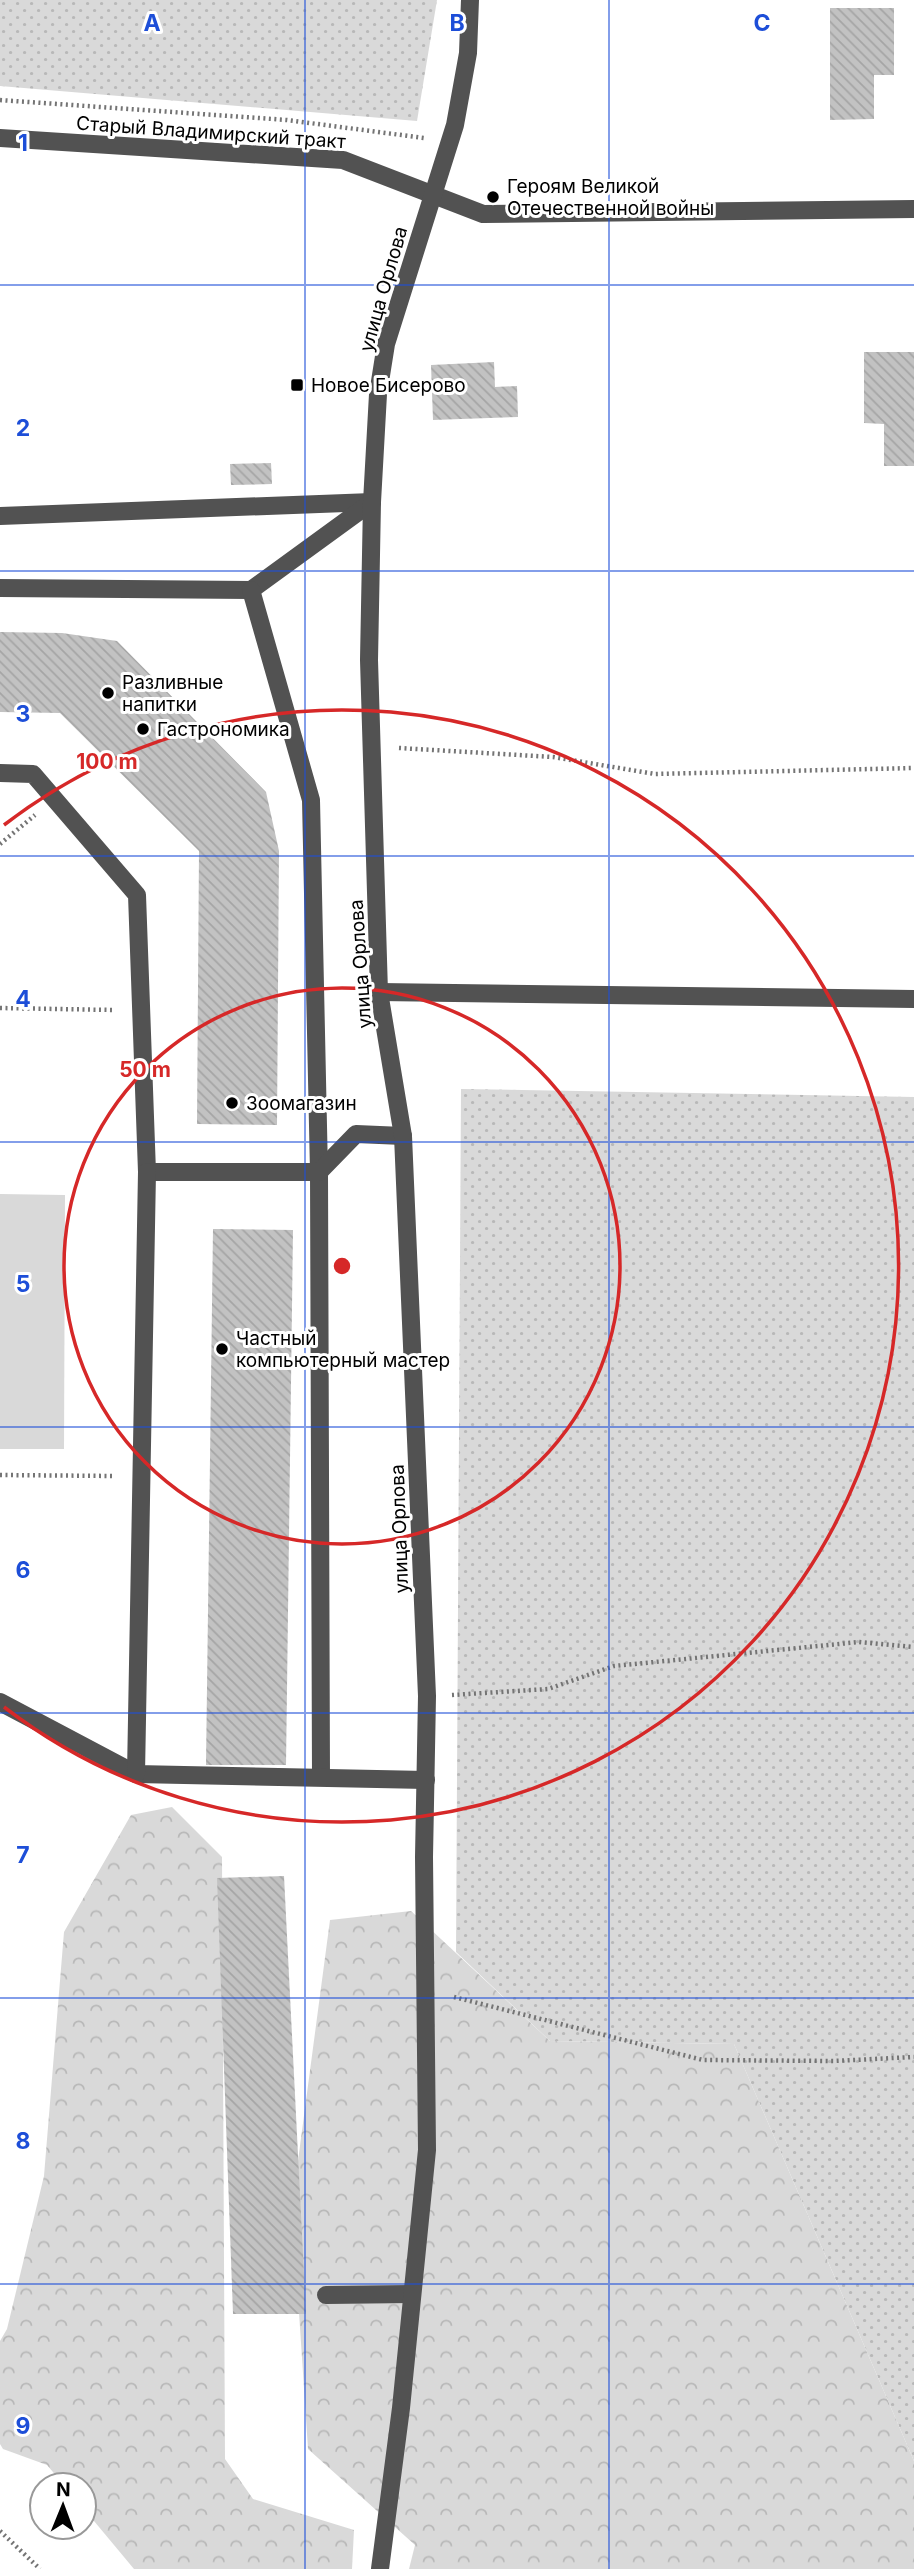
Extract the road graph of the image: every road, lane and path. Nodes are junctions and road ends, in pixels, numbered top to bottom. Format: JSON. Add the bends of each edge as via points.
{"nodes":[{"id":1,"x":470,"y":0,"type":"edge"},
{"id":2,"x":0,"y":100,"type":"edge"},
{"id":3,"x":0,"y":138,"type":"edge"},
{"id":4,"x":449,"y":142,"type":"junction"},
{"id":5,"x":433,"y":195,"type":"junction"},
{"id":6,"x":914,"y":209,"type":"edge"},
{"id":7,"x":372,"y":502,"type":"junction"},
{"id":8,"x":0,"y":516,"type":"edge"},
{"id":9,"x":0,"y":589,"type":"edge"},
{"id":10,"x":251,"y":590,"type":"junction"},
{"id":11,"x":372,"y":746,"type":"junction"},
{"id":12,"x":914,"y":768,"type":"edge"},
{"id":13,"x":0,"y":773,"type":"edge"},
{"id":14,"x":54,"y":799,"type":"junction"},
{"id":15,"x":0,"y":844,"type":"edge"},
{"id":16,"x":379,"y":992,"type":"junction"},
{"id":17,"x":914,"y":999,"type":"edge"},
{"id":18,"x":0,"y":1008,"type":"edge"},
{"id":19,"x":141,"y":1011,"type":"junction"},
{"id":20,"x":403,"y":1136,"type":"junction"},
{"id":21,"x":147,"y":1172,"type":"junction"},
{"id":22,"x":319,"y":1172,"type":"junction"},
{"id":23,"x":0,"y":1475,"type":"edge"},
{"id":24,"x":141,"y":1477,"type":"junction"},
{"id":25,"x":914,"y":1647,"type":"edge"},
{"id":26,"x":427,"y":1696,"type":"junction"},
{"id":27,"x":0,"y":1702,"type":"edge"},
{"id":28,"x":136,"y":1774,"type":"junction"},
{"id":29,"x":321,"y":1777,"type":"junction"},
{"id":30,"x":426,"y":1780,"type":"junction"},
{"id":31,"x":426,"y":1990,"type":"junction"},
{"id":32,"x":914,"y":2057,"type":"edge"},
{"id":33,"x":412,"y":2294,"type":"junction"},
{"id":34,"x":326,"y":2295,"type":"dead end"},
{"id":35,"x":0,"y":2531,"type":"edge"},
{"id":36,"x":40,"y":2569,"type":"edge"},
{"id":37,"x":380,"y":2569,"type":"edge"}],
"edges":[{"from":1,"to":4,"type":"street","name":"улица Орлова","via":[[468,53]]},
{"from":2,"to":4,"type":"path","via":[[286,120]]},
{"from":3,"to":5,"type":"street","name":"Старый Владимирский тракт","via":[[343,160]]},
{"from":4,"to":5,"type":"street","name":"улица Орлова"},
{"from":5,"to":6,"type":"street","name":"Старый Владимирский тракт","via":[[483,214]]},
{"from":5,"to":7,"type":"street","name":"улица Орлова","via":[[386,344],[378,394]]},
{"from":7,"to":8,"type":"street"},
{"from":7,"to":10,"type":"street"},
{"from":7,"to":11,"type":"street","name":"улица Орлова"},
{"from":9,"to":10,"type":"street"},
{"from":10,"to":22,"type":"street","via":[[311,800]]},
{"from":11,"to":12,"type":"path","via":[[552,757],[655,774]]},
{"from":11,"to":16,"type":"street","name":"улица Орлова"},
{"from":13,"to":14,"type":"street","via":[[33,774]]},
{"from":14,"to":15,"type":"path"},
{"from":14,"to":19,"type":"street","via":[[136,895]]},
{"from":16,"to":17,"type":"street"},
{"from":16,"to":20,"type":"street","name":"улица Орлова"},
{"from":18,"to":19,"type":"path"},
{"from":19,"to":21,"type":"street"},
{"from":20,"to":22,"type":"street","via":[[356,1134]]},
{"from":20,"to":26,"type":"street","name":"улица Орлова"},
{"from":21,"to":22,"type":"street"},
{"from":21,"to":24,"type":"street"},
{"from":22,"to":29,"type":"street"},
{"from":23,"to":24,"type":"path"},
{"from":24,"to":28,"type":"street"},
{"from":25,"to":26,"type":"path","via":[[859,1642],[614,1666],[548,1689]]},
{"from":26,"to":30,"type":"street","name":"улица Орлова"},
{"from":27,"to":28,"type":"street"},
{"from":28,"to":29,"type":"street"},
{"from":29,"to":30,"type":"street"},
{"from":30,"to":31,"type":"street","name":"улица Орлова"},
{"from":31,"to":32,"type":"path","via":[[703,2060]]},
{"from":31,"to":33,"type":"street","name":"улица Орлова","via":[[427,2150]]},
{"from":33,"to":34,"type":"street"},
{"from":33,"to":37,"type":"street","name":"улица Орлова"},
{"from":35,"to":36,"type":"path"}]}
